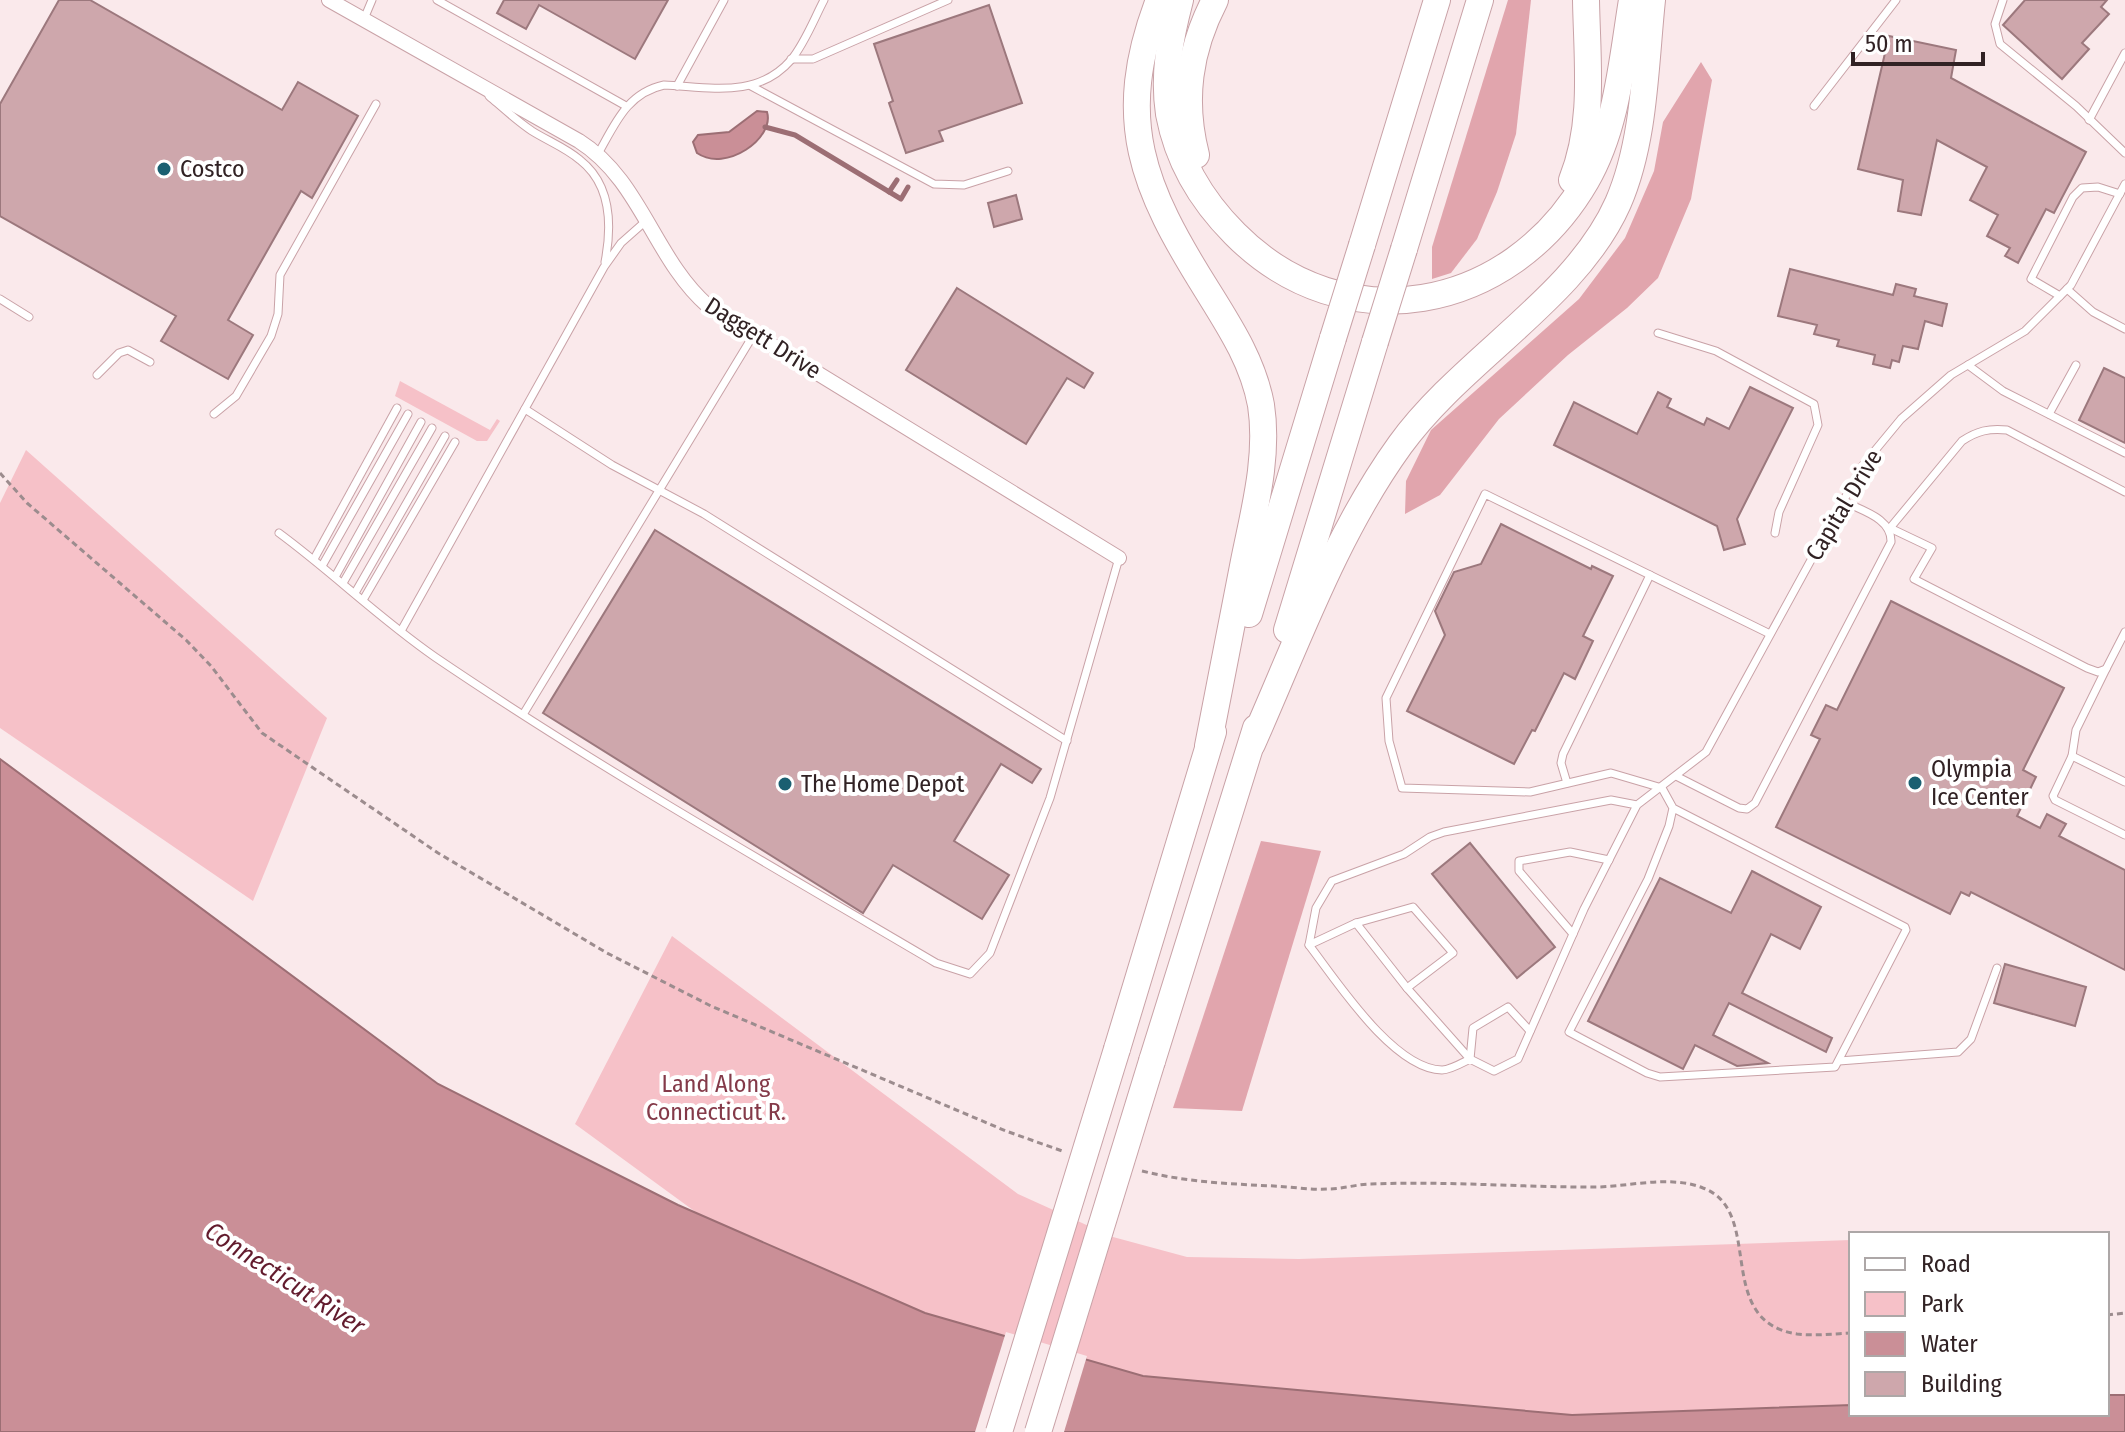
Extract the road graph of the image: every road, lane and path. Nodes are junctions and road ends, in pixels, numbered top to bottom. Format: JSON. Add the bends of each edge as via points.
{"nodes":[{"id":1,"x":329,"y":0,"type":"edge"},
{"id":2,"x":372,"y":0,"type":"edge"},
{"id":3,"x":437,"y":0,"type":"edge"},
{"id":4,"x":724,"y":0,"type":"edge"},
{"id":5,"x":824,"y":0,"type":"edge"},
{"id":6,"x":948,"y":0,"type":"edge"},
{"id":7,"x":1159,"y":0,"type":"edge"},
{"id":8,"x":1180,"y":0,"type":"edge"},
{"id":9,"x":1215,"y":0,"type":"edge"},
{"id":10,"x":1437,"y":0,"type":"edge"},
{"id":11,"x":1480,"y":0,"type":"edge"},
{"id":12,"x":1586,"y":0,"type":"edge"},
{"id":13,"x":1632,"y":0,"type":"edge"},
{"id":14,"x":1652,"y":0,"type":"edge"},
{"id":15,"x":1896,"y":0,"type":"edge"},
{"id":16,"x":2003,"y":0,"type":"edge"},
{"id":17,"x":364,"y":19,"type":"junction"},
{"id":18,"x":2125,"y":53,"type":"edge"},
{"id":19,"x":791,"y":59,"type":"junction"},
{"id":20,"x":444,"y":65,"type":"junction"},
{"id":21,"x":677,"y":86,"type":"junction"},
{"id":22,"x":751,"y":86,"type":"junction"},
{"id":23,"x":376,"y":104,"type":"dead end"},
{"id":24,"x":626,"y":106,"type":"junction"},
{"id":25,"x":1814,"y":106,"type":"dead end"},
{"id":26,"x":2089,"y":120,"type":"junction"},
{"id":27,"x":2125,"y":153,"type":"edge"},
{"id":28,"x":598,"y":154,"type":"junction"},
{"id":29,"x":1008,"y":171,"type":"dead end"},
{"id":30,"x":2125,"y":184,"type":"edge"},
{"id":31,"x":2120,"y":194,"type":"junction"},
{"id":32,"x":647,"y":220,"type":"junction"},
{"id":33,"x":1252,"y":250,"type":"junction"},
{"id":34,"x":604,"y":267,"type":"junction"},
{"id":35,"x":1478,"y":280,"type":"junction"},
{"id":36,"x":2067,"y":289,"type":"junction"},
{"id":37,"x":2060,"y":296,"type":"junction"},
{"id":38,"x":0,"y":299,"type":"edge"},
{"id":39,"x":29,"y":317,"type":"dead end"},
{"id":40,"x":2125,"y":329,"type":"edge"},
{"id":41,"x":1658,"y":333,"type":"dead end"},
{"id":42,"x":754,"y":334,"type":"junction"},
{"id":43,"x":150,"y":362,"type":"dead end"},
{"id":44,"x":1968,"y":365,"type":"junction"},
{"id":45,"x":2076,"y":365,"type":"dead end"},
{"id":46,"x":97,"y":375,"type":"dead end"},
{"id":47,"x":397,"y":408,"type":"dead end"},
{"id":48,"x":525,"y":409,"type":"junction"},
{"id":49,"x":214,"y":414,"type":"dead end"},
{"id":50,"x":408,"y":414,"type":"dead end"},
{"id":51,"x":2049,"y":414,"type":"junction"},
{"id":52,"x":421,"y":422,"type":"dead end"},
{"id":53,"x":432,"y":428,"type":"dead end"},
{"id":54,"x":445,"y":436,"type":"dead end"},
{"id":55,"x":455,"y":442,"type":"dead end"},
{"id":56,"x":2125,"y":453,"type":"edge"},
{"id":57,"x":0,"y":473,"type":"edge"},
{"id":58,"x":658,"y":491,"type":"junction"},
{"id":59,"x":2125,"y":492,"type":"edge"},
{"id":60,"x":1843,"y":501,"type":"junction"},
{"id":61,"x":1890,"y":528,"type":"junction"},
{"id":62,"x":279,"y":533,"type":"dead end"},
{"id":63,"x":1775,"y":533,"type":"dead end"},
{"id":64,"x":1119,"y":558,"type":"joint"},
{"id":65,"x":314,"y":559,"type":"junction"},
{"id":66,"x":322,"y":566,"type":"junction"},
{"id":67,"x":1650,"y":575,"type":"junction"},
{"id":68,"x":335,"y":577,"type":"junction"},
{"id":69,"x":343,"y":583,"type":"junction"},
{"id":70,"x":355,"y":593,"type":"junction"},
{"id":71,"x":363,"y":600,"type":"junction"},
{"id":72,"x":401,"y":631,"type":"junction"},
{"id":73,"x":2125,"y":632,"type":"edge"},
{"id":74,"x":1770,"y":634,"type":"junction"},
{"id":75,"x":2106,"y":669,"type":"junction"},
{"id":76,"x":524,"y":713,"type":"junction"},
{"id":77,"x":1067,"y":741,"type":"junction"},
{"id":78,"x":1252,"y":744,"type":"junction"},
{"id":79,"x":1208,"y":746,"type":"junction"},
{"id":80,"x":2072,"y":756,"type":"junction"},
{"id":81,"x":1676,"y":776,"type":"junction"},
{"id":82,"x":2125,"y":782,"type":"edge"},
{"id":83,"x":1567,"y":783,"type":"junction"},
{"id":84,"x":1662,"y":788,"type":"junction"},
{"id":85,"x":1637,"y":805,"type":"junction"},
{"id":86,"x":1673,"y":808,"type":"junction"},
{"id":87,"x":2125,"y":835,"type":"edge"},
{"id":88,"x":1609,"y":860,"type":"junction"},
{"id":89,"x":1356,"y":923,"type":"junction"},
{"id":90,"x":1573,"y":934,"type":"junction"},
{"id":91,"x":1309,"y":945,"type":"junction"},
{"id":92,"x":1997,"y":968,"type":"dead end"},
{"id":93,"x":1407,"y":988,"type":"junction"},
{"id":94,"x":1530,"y":1031,"type":"junction"},
{"id":95,"x":1470,"y":1059,"type":"junction"},
{"id":96,"x":1839,"y":1061,"type":"junction"},
{"id":97,"x":1077,"y":1155,"type":"dead end"},
{"id":98,"x":1135,"y":1169,"type":"dead end"},
{"id":99,"x":1849,"y":1333,"type":"edge"},
{"id":100,"x":999,"y":1432,"type":"edge"},
{"id":101,"x":1038,"y":1432,"type":"edge"}],
"edges":[{"from":1,"to":17,"type":"street","name":"Daggett Drive"},
{"from":2,"to":17,"type":"lane"},
{"from":3,"to":24,"type":"lane"},
{"from":4,"to":21,"type":"lane"},
{"from":5,"to":19,"type":"lane"},
{"from":6,"to":19,"type":"lane","via":[[813,59]]},
{"from":7,"to":79,"type":"highway","via":[[1139,77],[1143,161],[1166,222],[1244,352],[1259,396],[1263,429],[1256,495]]},
{"from":8,"to":33,"type":"highway","via":[[1167,67],[1176,142],[1205,200]]},
{"from":9,"to":33,"type":"highway","via":[[1192,61],[1190,124],[1206,184]]},
{"from":10,"to":79,"type":"highway","bridge":true},
{"from":11,"to":78,"type":"highway","bridge":true},
{"from":12,"to":35,"type":"highway","via":[[1587,121],[1573,178],[1536,236]]},
{"from":13,"to":35,"type":"highway","via":[[1610,123],[1586,181],[1540,239]]},
{"from":14,"to":78,"type":"highway","via":[[1633,157],[1610,219],[1572,272],[1444,393],[1384,468],[1336,556]]},
{"from":15,"to":25,"type":"lane"},
{"from":16,"to":26,"type":"lane","via":[[1995,24],[2000,44]]},
{"from":17,"to":20,"type":"street","name":"Daggett Drive"},
{"from":18,"to":26,"type":"lane"},
{"from":19,"to":22,"type":"lane"},
{"from":20,"to":28,"type":"street","name":"Daggett Drive"},
{"from":20,"to":34,"type":"lane","via":[[589,168],[608,209]]},
{"from":21,"to":22,"type":"lane"},
{"from":21,"to":24,"type":"lane","via":[[653,88]]},
{"from":22,"to":29,"type":"lane","via":[[934,184],[964,185]]},
{"from":23,"to":49,"type":"lane","via":[[280,275],[271,336],[236,396]]},
{"from":24,"to":28,"type":"lane"},
{"from":26,"to":27,"type":"lane"},
{"from":28,"to":32,"type":"street","name":"Daggett Drive"},
{"from":30,"to":31,"type":"lane","name":"Capital Drive"},
{"from":31,"to":36,"type":"lane","name":"Capital Drive"},
{"from":31,"to":37,"type":"lane","via":[[2082,188],[2073,197],[2031,279]]},
{"from":32,"to":34,"type":"lane"},
{"from":32,"to":42,"type":"street","name":"Daggett Drive","via":[[692,292]]},
{"from":33,"to":35,"type":"highway","via":[[1301,282],[1366,301],[1429,297]]},
{"from":34,"to":48,"type":"lane"},
{"from":36,"to":37,"type":"lane","name":"Capital Drive"},
{"from":36,"to":40,"type":"lane","via":[[2093,312]]},
{"from":37,"to":44,"type":"lane","name":"Capital Drive","via":[[2025,331]]},
{"from":38,"to":39,"type":"lane"},
{"from":41,"to":63,"type":"lane","via":[[1716,351],[1814,404],[1818,425],[1779,512]]},
{"from":42,"to":58,"type":"lane"},
{"from":42,"to":64,"type":"street","name":"Daggett Drive"},
{"from":43,"to":46,"type":"lane","via":[[128,350]]},
{"from":44,"to":51,"type":"lane","via":[[2003,391]]},
{"from":44,"to":60,"type":"lane","name":"Capital Drive","via":[[1901,419],[1863,465]]},
{"from":45,"to":51,"type":"lane"},
{"from":47,"to":65,"type":"lane"},
{"from":48,"to":58,"type":"lane"},
{"from":48,"to":72,"type":"lane"},
{"from":50,"to":66,"type":"lane"},
{"from":51,"to":56,"type":"lane"},
{"from":52,"to":68,"type":"lane"},
{"from":53,"to":69,"type":"lane"},
{"from":54,"to":70,"type":"lane"},
{"from":55,"to":71,"type":"lane"},
{"from":57,"to":97,"type":"path","via":[[27,503],[186,640],[262,733],[438,853],[607,953],[711,1006],[1006,1131]]},
{"from":58,"to":76,"type":"lane"},
{"from":58,"to":77,"type":"lane","via":[[704,514]]},
{"from":59,"to":61,"type":"lane","via":[[2007,430],[1992,428],[1962,441]]},
{"from":60,"to":61,"type":"lane"},
{"from":60,"to":74,"type":"lane","name":"Capital Drive"},
{"from":61,"to":75,"type":"lane","via":[[1932,548],[1914,579],[2087,668]]},
{"from":61,"to":81,"type":"lane","via":[[1891,542],[1755,803],[1739,808]]},
{"from":62,"to":65,"type":"lane"},
{"from":64,"to":77,"type":"lane"},
{"from":65,"to":66,"type":"lane"},
{"from":66,"to":68,"type":"lane"},
{"from":67,"to":74,"type":"lane"},
{"from":67,"to":83,"type":"lane","via":[[1563,754]]},
{"from":67,"to":83,"type":"lane","via":[[1485,494],[1386,698],[1389,741],[1402,788],[1530,792]]},
{"from":68,"to":69,"type":"lane"},
{"from":69,"to":70,"type":"lane"},
{"from":70,"to":71,"type":"lane"},
{"from":71,"to":72,"type":"lane"},
{"from":72,"to":76,"type":"lane"},
{"from":73,"to":75,"type":"lane"},
{"from":74,"to":81,"type":"lane","name":"Capital Drive","via":[[1706,752]]},
{"from":75,"to":80,"type":"lane","via":[[2076,730]]},
{"from":76,"to":77,"type":"lane","via":[[936,963],[970,974],[990,953]]},
{"from":78,"to":101,"type":"highway","bridge":true},
{"from":79,"to":100,"type":"highway","bridge":true},
{"from":80,"to":82,"type":"lane"},
{"from":80,"to":87,"type":"lane","via":[[2055,800]]},
{"from":81,"to":84,"type":"lane","name":"Capital Drive"},
{"from":83,"to":84,"type":"lane","via":[[1611,773]]},
{"from":84,"to":85,"type":"lane","name":"Capital Drive"},
{"from":84,"to":86,"type":"lane"},
{"from":85,"to":88,"type":"lane"},
{"from":85,"to":91,"type":"lane","via":[[1611,800],[1430,837],[1404,854],[1332,881],[1316,908]]},
{"from":86,"to":96,"type":"lane","via":[[1905,927]]},
{"from":86,"to":96,"type":"lane","via":[[1648,879],[1569,1032],[1660,1077],[1832,1068]]},
{"from":88,"to":90,"type":"lane"},
{"from":88,"to":90,"type":"lane","via":[[1570,852],[1519,861],[1519,871]]},
{"from":89,"to":91,"type":"lane"},
{"from":89,"to":93,"type":"lane"},
{"from":89,"to":93,"type":"lane","via":[[1413,907],[1453,953]]},
{"from":90,"to":94,"type":"lane"},
{"from":91,"to":95,"type":"lane","via":[[1371,1027],[1419,1064],[1443,1070]]},
{"from":92,"to":96,"type":"lane","via":[[1971,1039],[1958,1052]]},
{"from":93,"to":95,"type":"lane"},
{"from":94,"to":95,"type":"lane","via":[[1518,1059],[1494,1071]]},
{"from":94,"to":95,"type":"lane","via":[[1508,1007],[1473,1028]]},
{"from":98,"to":99,"type":"path","via":[[1209,1182],[1329,1189],[1368,1184],[1682,1183],[1704,1188],[1730,1212],[1741,1274],[1762,1317],[1795,1333]]}]}
